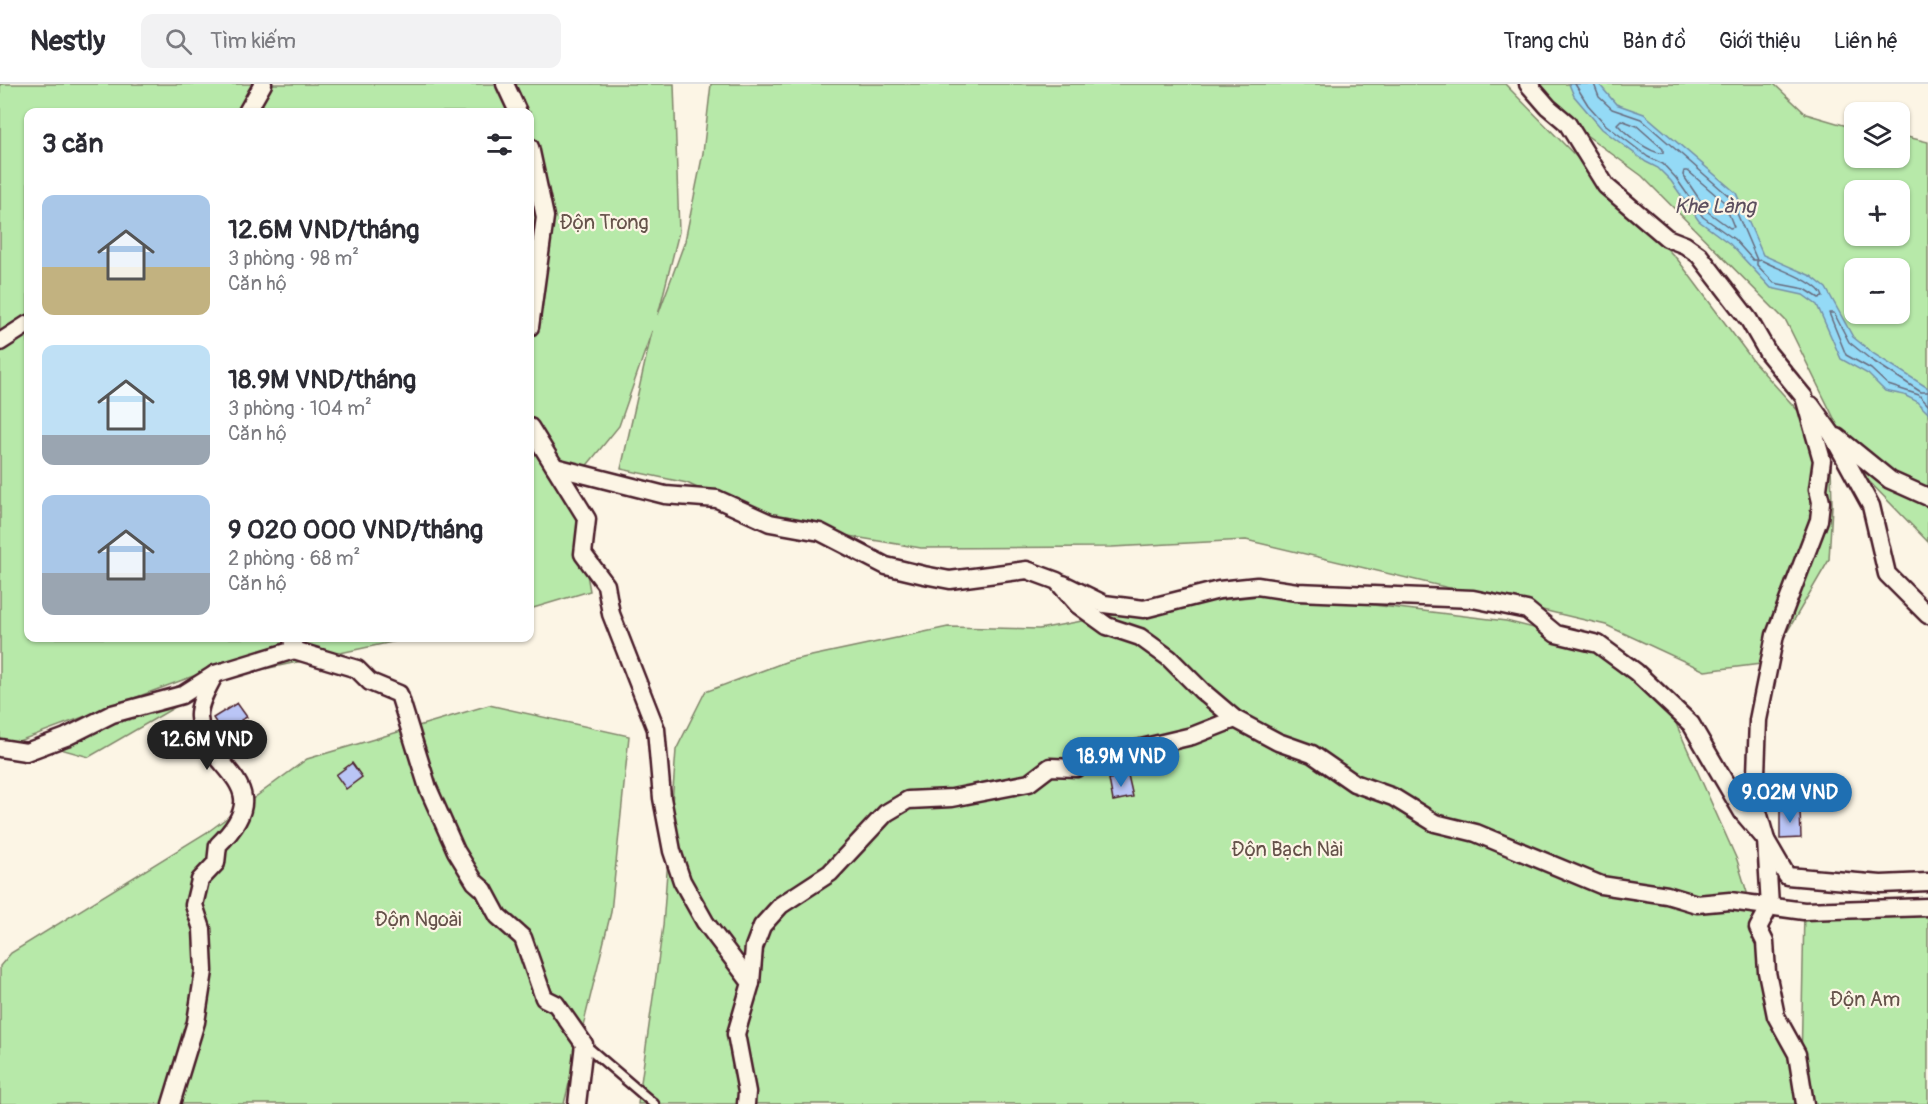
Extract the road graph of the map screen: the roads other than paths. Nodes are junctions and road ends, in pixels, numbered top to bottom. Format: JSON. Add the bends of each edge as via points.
{"nodes":[{"id":1,"x":263,"y":84,"type":"edge"},
{"id":2,"x":505,"y":84,"type":"edge"},
{"id":3,"x":1528,"y":84,"type":"edge"},
{"id":4,"x":249,"y":108,"type":"edge"},
{"id":5,"x":516,"y":108,"type":"edge"},
{"id":6,"x":534,"y":166,"type":"edge"},
{"id":7,"x":534,"y":298,"type":"edge"},
{"id":8,"x":24,"y":327,"type":"edge"},
{"id":9,"x":0,"y":342,"type":"edge"},
{"id":10,"x":1804,"y":397,"type":"junction"},
{"id":11,"x":534,"y":433,"type":"edge"},
{"id":12,"x":1832,"y":433,"type":"junction"},
{"id":13,"x":555,"y":467,"type":"junction"},
{"id":14,"x":1928,"y":497,"type":"edge"},
{"id":15,"x":1057,"y":580,"type":"junction"},
{"id":16,"x":1928,"y":615,"type":"edge"},
{"id":17,"x":293,"y":644,"type":"edge"},
{"id":18,"x":215,"y":674,"type":"junction"},
{"id":19,"x":1235,"y":719,"type":"junction"},
{"id":20,"x":0,"y":748,"type":"edge"},
{"id":21,"x":1766,"y":840,"type":"junction"},
{"id":22,"x":1928,"y":882,"type":"edge"},
{"id":23,"x":1770,"y":906,"type":"junction"},
{"id":24,"x":1928,"y":907,"type":"edge"},
{"id":25,"x":751,"y":983,"type":"junction"},
{"id":26,"x":584,"y":1044,"type":"junction"},
{"id":27,"x":171,"y":1104,"type":"edge"},
{"id":28,"x":577,"y":1104,"type":"edge"},
{"id":29,"x":654,"y":1104,"type":"edge"},
{"id":30,"x":746,"y":1104,"type":"edge"},
{"id":31,"x":1805,"y":1104,"type":"edge"}],
"edges":[{"from":1,"to":4,"type":"street"},
{"from":2,"to":5,"type":"street"},
{"from":3,"to":10,"type":"street","via":[[1567,123],[1606,186],[1667,238],[1699,255]]},
{"from":6,"to":7,"type":"street","via":[[545,217]]},
{"from":8,"to":9,"type":"street"},
{"from":10,"to":12,"type":"street"},
{"from":10,"to":21,"type":"street","via":[[1822,460],[1818,489],[1821,502],[1819,519],[1775,635],[1758,720],[1755,801]]},
{"from":11,"to":13,"type":"street"},
{"from":12,"to":14,"type":"street","via":[[1890,480]]},
{"from":12,"to":16,"type":"street","via":[[1871,506],[1887,574]]},
{"from":13,"to":15,"type":"street","via":[[665,495],[717,499],[770,523],[820,532],[886,566],[924,575],[950,580],[1027,570]]},
{"from":13,"to":25,"type":"street","via":[[587,519],[583,554],[606,585],[610,614],[656,729],[662,798],[682,881],[705,922]]},
{"from":15,"to":19,"type":"street","via":[[1078,605],[1107,626],[1140,637],[1169,658]]},
{"from":15,"to":21,"type":"street","via":[[1104,604],[1144,609],[1219,590],[1257,586],[1297,592],[1473,599],[1527,610],[1556,634],[1598,644],[1636,672],[1691,724],[1743,813]]},
{"from":17,"to":18,"type":"street"},
{"from":17,"to":26,"type":"street","via":[[357,669],[370,682],[399,694],[428,788],[456,851],[498,916],[523,938],[544,998],[556,1004]]},
{"from":18,"to":20,"type":"street","via":[[182,694],[112,714],[26,752]]},
{"from":18,"to":27,"type":"street","via":[[198,714],[201,730],[213,753],[238,779],[242,807],[231,832],[218,845],[216,863],[200,880],[194,905],[202,929],[204,971],[196,1022]]},
{"from":19,"to":23,"type":"street","via":[[1278,742],[1312,754],[1354,783],[1393,797],[1435,823],[1476,833],[1601,885],[1668,895],[1697,904],[1730,901]]},
{"from":19,"to":25,"type":"street","via":[[1192,736],[1099,758],[1076,768],[1050,767],[1029,783],[952,798],[908,800],[886,813],[830,873],[781,905],[762,926],[754,947]]},
{"from":21,"to":22,"type":"street","via":[[1787,876],[1881,884]]},
{"from":21,"to":23,"type":"street"},
{"from":23,"to":24,"type":"street","via":[[1847,912]]},
{"from":23,"to":31,"type":"street","via":[[1758,928],[1765,942],[1776,1016],[1797,1054]]},
{"from":25,"to":30,"type":"street","via":[[736,1034]]},
{"from":26,"to":28,"type":"street"},
{"from":26,"to":29,"type":"lane"}]}
